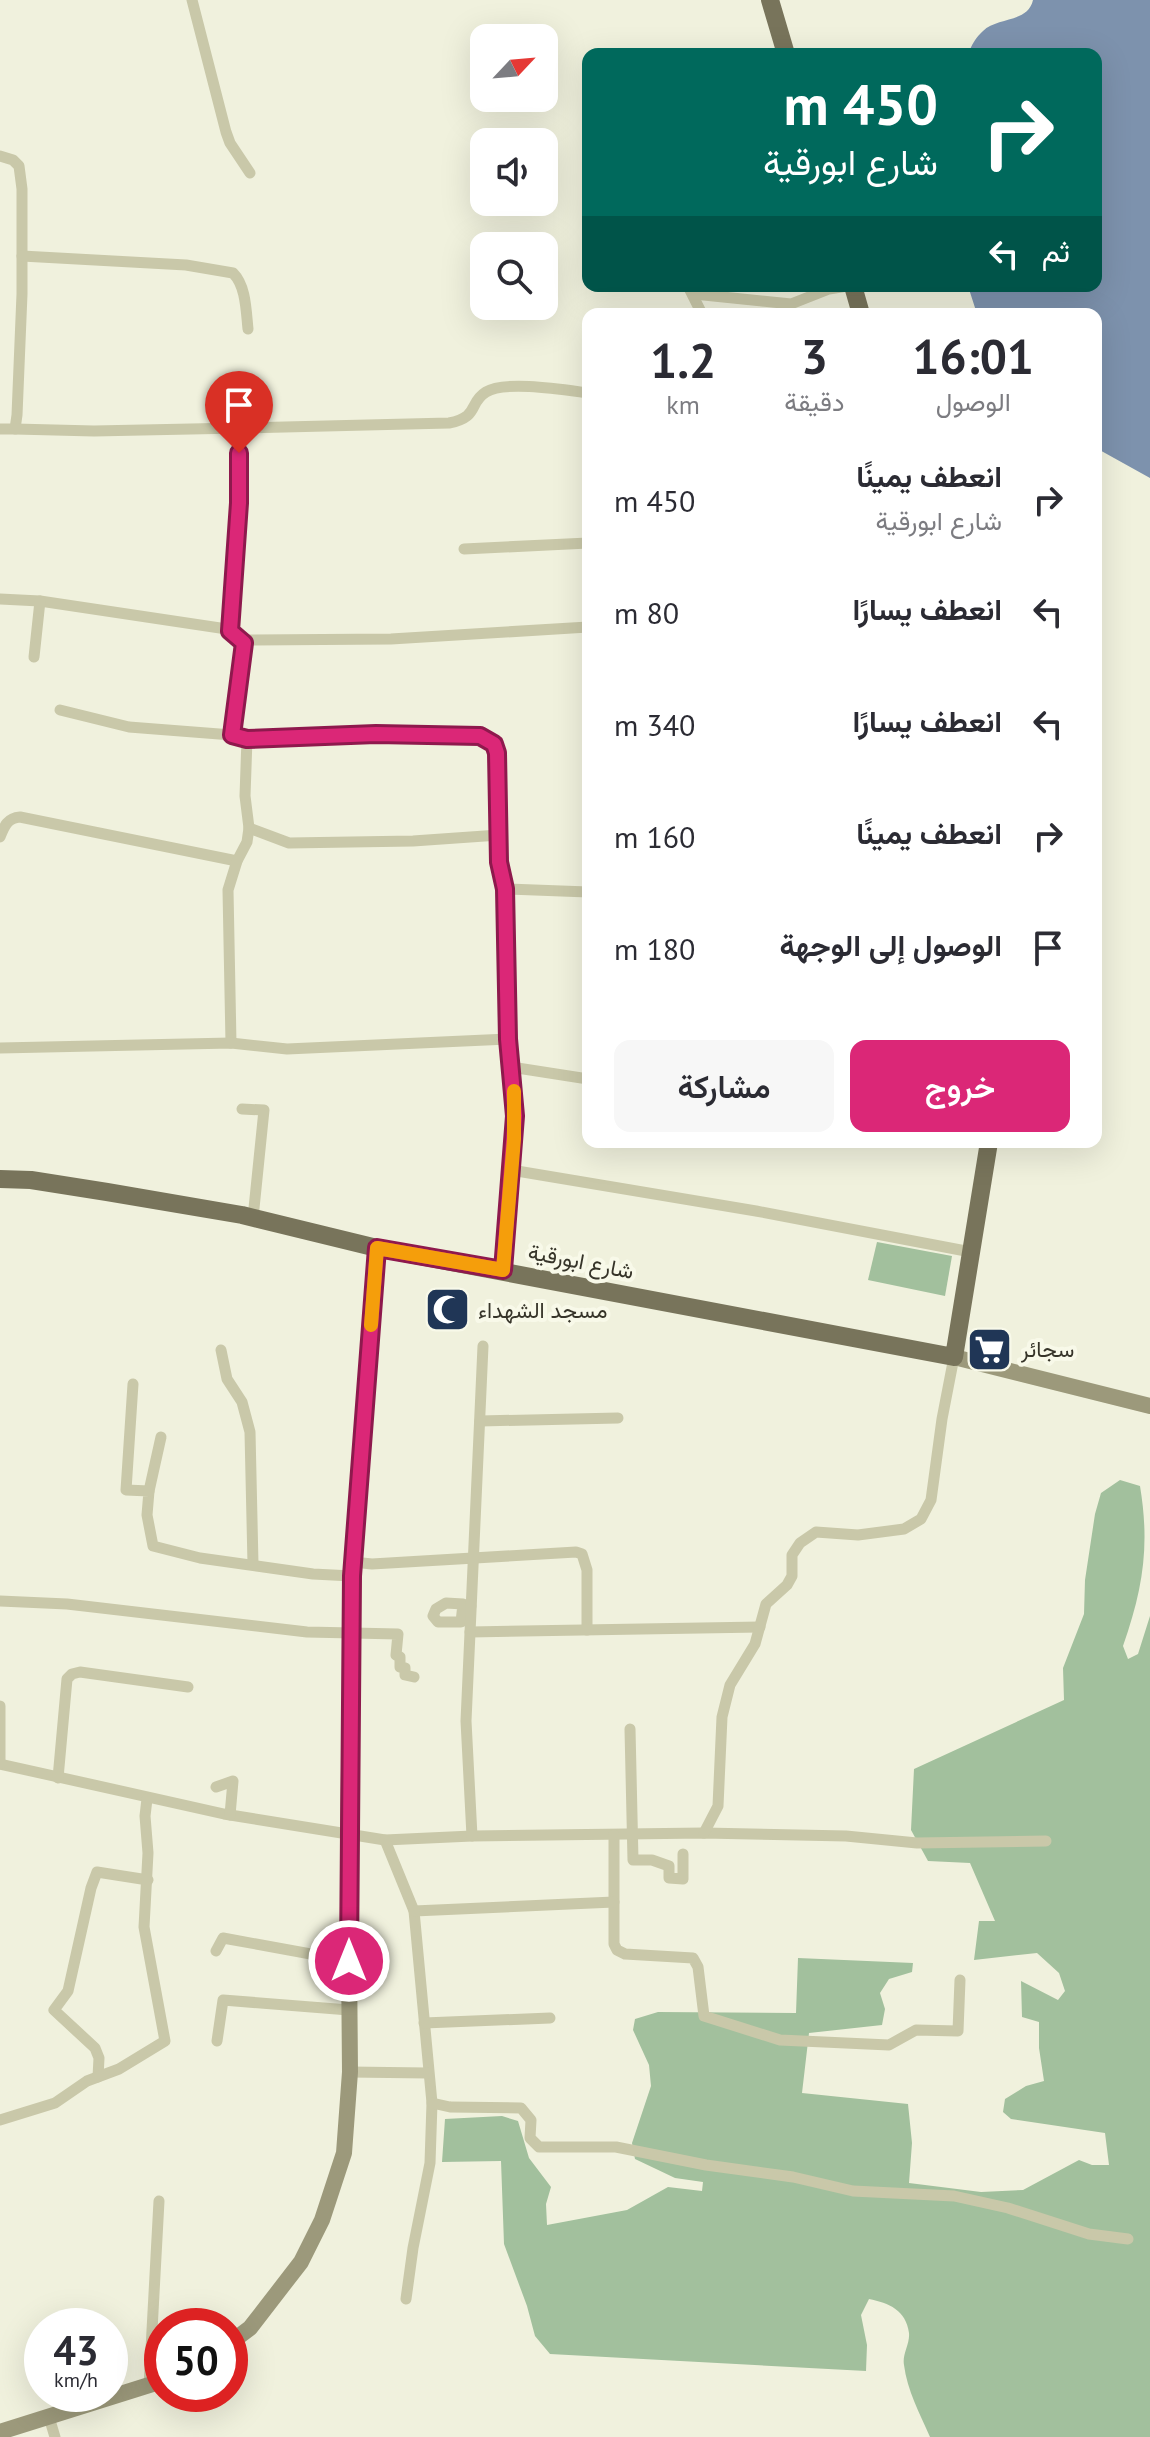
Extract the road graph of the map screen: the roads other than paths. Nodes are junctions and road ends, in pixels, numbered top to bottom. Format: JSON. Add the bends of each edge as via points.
{"nodes":[{"id":1,"x":192,"y":0,"type":"edge"},
{"id":2,"x":770,"y":0,"type":"edge"},
{"id":3,"x":784,"y":48,"type":"edge"},
{"id":4,"x":0,"y":156,"type":"edge"},
{"id":5,"x":250,"y":173,"type":"dead end"},
{"id":6,"x":22,"y":256,"type":"junction"},
{"id":7,"x":705,"y":292,"type":"edge"},
{"id":8,"x":821,"y":292,"type":"edge"},
{"id":9,"x":248,"y":329,"type":"dead end"},
{"id":10,"x":582,"y":392,"type":"edge"},
{"id":11,"x":239,"y":428,"type":"junction"},
{"id":12,"x":0,"y":429,"type":"edge"},
{"id":13,"x":15,"y":429,"type":"junction"},
{"id":14,"x":582,"y":543,"type":"edge"},
{"id":15,"x":464,"y":549,"type":"dead end"},
{"id":16,"x":0,"y":599,"type":"edge"},
{"id":17,"x":40,"y":601,"type":"junction"},
{"id":18,"x":582,"y":627,"type":"edge"},
{"id":19,"x":230,"y":631,"type":"junction"},
{"id":20,"x":244,"y":643,"type":"junction"},
{"id":21,"x":34,"y":657,"type":"dead end"},
{"id":22,"x":60,"y":710,"type":"dead end"},
{"id":23,"x":232,"y":735,"type":"junction"},
{"id":24,"x":247,"y":739,"type":"junction"},
{"id":25,"x":249,"y":828,"type":"junction"},
{"id":26,"x":499,"y":835,"type":"junction"},
{"id":27,"x":0,"y":837,"type":"edge"},
{"id":28,"x":237,"y":861,"type":"junction"},
{"id":29,"x":505,"y":889,"type":"junction"},
{"id":30,"x":582,"y":892,"type":"edge"},
{"id":31,"x":508,"y":1039,"type":"junction"},
{"id":32,"x":231,"y":1043,"type":"junction"},
{"id":33,"x":0,"y":1048,"type":"edge"},
{"id":34,"x":511,"y":1067,"type":"junction"},
{"id":35,"x":582,"y":1078,"type":"edge"},
{"id":36,"x":242,"y":1109,"type":"dead end"},
{"id":37,"x":988,"y":1148,"type":"edge"},
{"id":38,"x":511,"y":1170,"type":"junction"},
{"id":39,"x":0,"y":1179,"type":"edge"},
{"id":40,"x":253,"y":1218,"type":"junction"},
{"id":41,"x":377,"y":1248,"type":"junction"},
{"id":42,"x":971,"y":1252,"type":"junction"},
{"id":43,"x":503,"y":1270,"type":"junction"},
{"id":44,"x":483,"y":1346,"type":"dead end"},
{"id":45,"x":221,"y":1350,"type":"dead end"},
{"id":46,"x":954,"y":1357,"type":"junction"},
{"id":47,"x":133,"y":1384,"type":"dead end"},
{"id":48,"x":1150,"y":1406,"type":"edge"},
{"id":49,"x":618,"y":1418,"type":"dead end"},
{"id":50,"x":480,"y":1421,"type":"junction"},
{"id":51,"x":161,"y":1437,"type":"dead end"},
{"id":52,"x":149,"y":1491,"type":"junction"},
{"id":53,"x":474,"y":1559,"type":"junction"},
{"id":54,"x":253,"y":1564,"type":"junction"},
{"id":55,"x":352,"y":1569,"type":"junction"},
{"id":56,"x":0,"y":1601,"type":"edge"},
{"id":57,"x":760,"y":1627,"type":"junction"},
{"id":58,"x":587,"y":1630,"type":"junction"},
{"id":59,"x":351,"y":1632,"type":"junction"},
{"id":60,"x":470,"y":1632,"type":"junction"},
{"id":61,"x":414,"y":1677,"type":"dead end"},
{"id":62,"x":188,"y":1687,"type":"dead end"},
{"id":63,"x":0,"y":1706,"type":"edge"},
{"id":64,"x":630,"y":1729,"type":"dead end"},
{"id":65,"x":0,"y":1764,"type":"edge"},
{"id":66,"x":58,"y":1778,"type":"junction"},
{"id":67,"x":216,"y":1787,"type":"dead end"},
{"id":68,"x":147,"y":1799,"type":"junction"},
{"id":69,"x":230,"y":1815,"type":"junction"},
{"id":70,"x":704,"y":1833,"type":"junction"},
{"id":71,"x":632,"y":1834,"type":"junction"},
{"id":72,"x":614,"y":1835,"type":"junction"},
{"id":73,"x":348,"y":1836,"type":"junction"},
{"id":74,"x":472,"y":1836,"type":"junction"},
{"id":75,"x":385,"y":1840,"type":"junction"},
{"id":76,"x":1046,"y":1841,"type":"dead end"},
{"id":77,"x":683,"y":1854,"type":"dead end"},
{"id":78,"x":148,"y":1880,"type":"junction"},
{"id":79,"x":614,"y":1902,"type":"junction"},
{"id":80,"x":414,"y":1911,"type":"junction"},
{"id":81,"x":216,"y":1951,"type":"dead end"},
{"id":82,"x":349,"y":1961,"type":"junction"},
{"id":83,"x":960,"y":1980,"type":"dead end"},
{"id":84,"x":349,"y":2010,"type":"junction"},
{"id":85,"x":550,"y":2018,"type":"dead end"},
{"id":86,"x":424,"y":2023,"type":"junction"},
{"id":87,"x":217,"y":2041,"type":"dead end"},
{"id":88,"x":350,"y":2072,"type":"junction"},
{"id":89,"x":427,"y":2073,"type":"junction"},
{"id":90,"x":98,"y":2077,"type":"junction"},
{"id":91,"x":432,"y":2103,"type":"junction"},
{"id":92,"x":0,"y":2120,"type":"edge"},
{"id":93,"x":159,"y":2201,"type":"dead end"},
{"id":94,"x":1128,"y":2239,"type":"dead end"},
{"id":95,"x":406,"y":2299,"type":"dead end"},
{"id":96,"x":157,"y":2308,"type":"edge"},
{"id":97,"x":248,"y":2330,"type":"edge"},
{"id":98,"x":144,"y":2387,"type":"edge"},
{"id":99,"x":49,"y":2417,"type":"junction"},
{"id":100,"x":0,"y":2432,"type":"edge"},
{"id":101,"x":55,"y":2437,"type":"edge"}],
"edges":[{"from":1,"to":5,"type":"street","via":[[226,132]]},
{"from":2,"to":3,"type":"main road"},
{"from":4,"to":6,"type":"street","via":[[13,160],[21,174]]},
{"from":6,"to":9,"type":"street","via":[[186,265],[233,273],[244,296]]},
{"from":6,"to":13,"type":"street"},
{"from":7,"to":8,"type":"street","via":[[791,304]]},
{"from":10,"to":11,"type":"street","via":[[529,386],[489,389],[473,412],[449,423]]},
{"from":11,"to":13,"type":"street"},
{"from":11,"to":19,"type":"street"},
{"from":12,"to":13,"type":"street"},
{"from":14,"to":15,"type":"street"},
{"from":16,"to":17,"type":"street"},
{"from":17,"to":19,"type":"street"},
{"from":17,"to":21,"type":"street"},
{"from":18,"to":20,"type":"street"},
{"from":19,"to":20,"type":"street"},
{"from":20,"to":23,"type":"street"},
{"from":22,"to":23,"type":"street","via":[[129,727]]},
{"from":23,"to":24,"type":"street"},
{"from":24,"to":25,"type":"street"},
{"from":24,"to":26,"type":"street","via":[[480,736],[494,744],[497,753]]},
{"from":25,"to":26,"type":"street","via":[[289,843]]},
{"from":25,"to":28,"type":"street"},
{"from":26,"to":29,"type":"street"},
{"from":27,"to":28,"type":"street","via":[[5,824],[20,817]]},
{"from":28,"to":32,"type":"street","via":[[228,890]]},
{"from":29,"to":30,"type":"street"},
{"from":29,"to":31,"type":"street"},
{"from":31,"to":32,"type":"street","via":[[287,1049]]},
{"from":31,"to":34,"type":"street"},
{"from":32,"to":33,"type":"street"},
{"from":34,"to":35,"type":"street"},
{"from":34,"to":38,"type":"street"},
{"from":36,"to":40,"type":"street","via":[[264,1110]]},
{"from":37,"to":42,"type":"main road"},
{"from":38,"to":42,"type":"street"},
{"from":38,"to":43,"type":"street"},
{"from":39,"to":40,"type":"main road","name":"شارع ابورقية"},
{"from":40,"to":41,"type":"main road","name":"شارع ابورقية"},
{"from":41,"to":43,"type":"main road","name":"شارع ابورقية"},
{"from":41,"to":55,"type":"main road"},
{"from":42,"to":46,"type":"main road"},
{"from":43,"to":46,"type":"main road","name":"شارع ابورقية"},
{"from":44,"to":50,"type":"street"},
{"from":45,"to":54,"type":"street","via":[[227,1379],[242,1402],[250,1432]]},
{"from":46,"to":48,"type":"main road","name":"شارع ابورقية"},
{"from":46,"to":57,"type":"street","via":[[931,1500],[921,1519],[904,1529],[858,1535],[816,1532],[792,1555],[792,1576],[766,1604]]},
{"from":47,"to":52,"type":"street","via":[[126,1490]]},
{"from":49,"to":50,"type":"street"},
{"from":50,"to":53,"type":"street"},
{"from":51,"to":52,"type":"street"},
{"from":52,"to":54,"type":"street","via":[[153,1546]]},
{"from":53,"to":55,"type":"street"},
{"from":53,"to":58,"type":"street","via":[[582,1554]]},
{"from":53,"to":60,"type":"street","via":[[467,1605]]},
{"from":54,"to":55,"type":"street","via":[[313,1574]]},
{"from":55,"to":59,"type":"main road"},
{"from":56,"to":59,"type":"street"},
{"from":57,"to":58,"type":"street"},
{"from":57,"to":70,"type":"street","via":[[730,1685],[722,1717],[718,1806]]},
{"from":58,"to":60,"type":"street"},
{"from":59,"to":61,"type":"street","via":[[398,1634],[400,1667]]},
{"from":59,"to":73,"type":"main road"},
{"from":60,"to":74,"type":"street","via":[[466,1721]]},
{"from":62,"to":66,"type":"street","via":[[72,1674],[67,1679]]},
{"from":63,"to":65,"type":"street"},
{"from":64,"to":71,"type":"street"},
{"from":65,"to":66,"type":"street"},
{"from":66,"to":68,"type":"street"},
{"from":67,"to":69,"type":"street","via":[[233,1781]]},
{"from":68,"to":69,"type":"street"},
{"from":68,"to":78,"type":"street"},
{"from":69,"to":73,"type":"street"},
{"from":70,"to":71,"type":"street"},
{"from":70,"to":76,"type":"street","via":[[917,1843]]},
{"from":71,"to":72,"type":"street"},
{"from":71,"to":77,"type":"street","via":[[633,1860],[669,1866],[669,1878],[683,1879]]},
{"from":72,"to":74,"type":"street"},
{"from":72,"to":79,"type":"street"},
{"from":73,"to":75,"type":"street"},
{"from":73,"to":82,"type":"main road"},
{"from":74,"to":75,"type":"street"},
{"from":75,"to":80,"type":"street"},
{"from":78,"to":90,"type":"street","via":[[144,1927],[165,2041]]},
{"from":78,"to":90,"type":"street","via":[[97,1872],[68,1991],[54,2010],[95,2048]]},
{"from":79,"to":80,"type":"street"},
{"from":79,"to":83,"type":"street","via":[[617,1950],[693,1958],[704,2016],[780,2040],[889,2045],[916,2030],[958,2031]]},
{"from":80,"to":86,"type":"street"},
{"from":81,"to":82,"type":"street","via":[[223,1938]]},
{"from":82,"to":84,"type":"main road"},
{"from":84,"to":87,"type":"street","via":[[223,2000]]},
{"from":84,"to":88,"type":"main road"},
{"from":85,"to":86,"type":"street"},
{"from":86,"to":89,"type":"street"},
{"from":88,"to":89,"type":"street"},
{"from":88,"to":97,"type":"main road","via":[[344,2153],[322,2220],[301,2262]]},
{"from":89,"to":91,"type":"street"},
{"from":90,"to":92,"type":"street","via":[[55,2103]]},
{"from":91,"to":94,"type":"street","via":[[521,2108],[531,2120],[530,2138],[539,2147],[616,2147],[853,2191],[954,2196],[1100,2237]]},
{"from":91,"to":95,"type":"street","via":[[430,2163]]},
{"from":93,"to":96,"type":"street"},
{"from":98,"to":99,"type":"main road"},
{"from":99,"to":100,"type":"main road"},
{"from":99,"to":101,"type":"street"}]}
